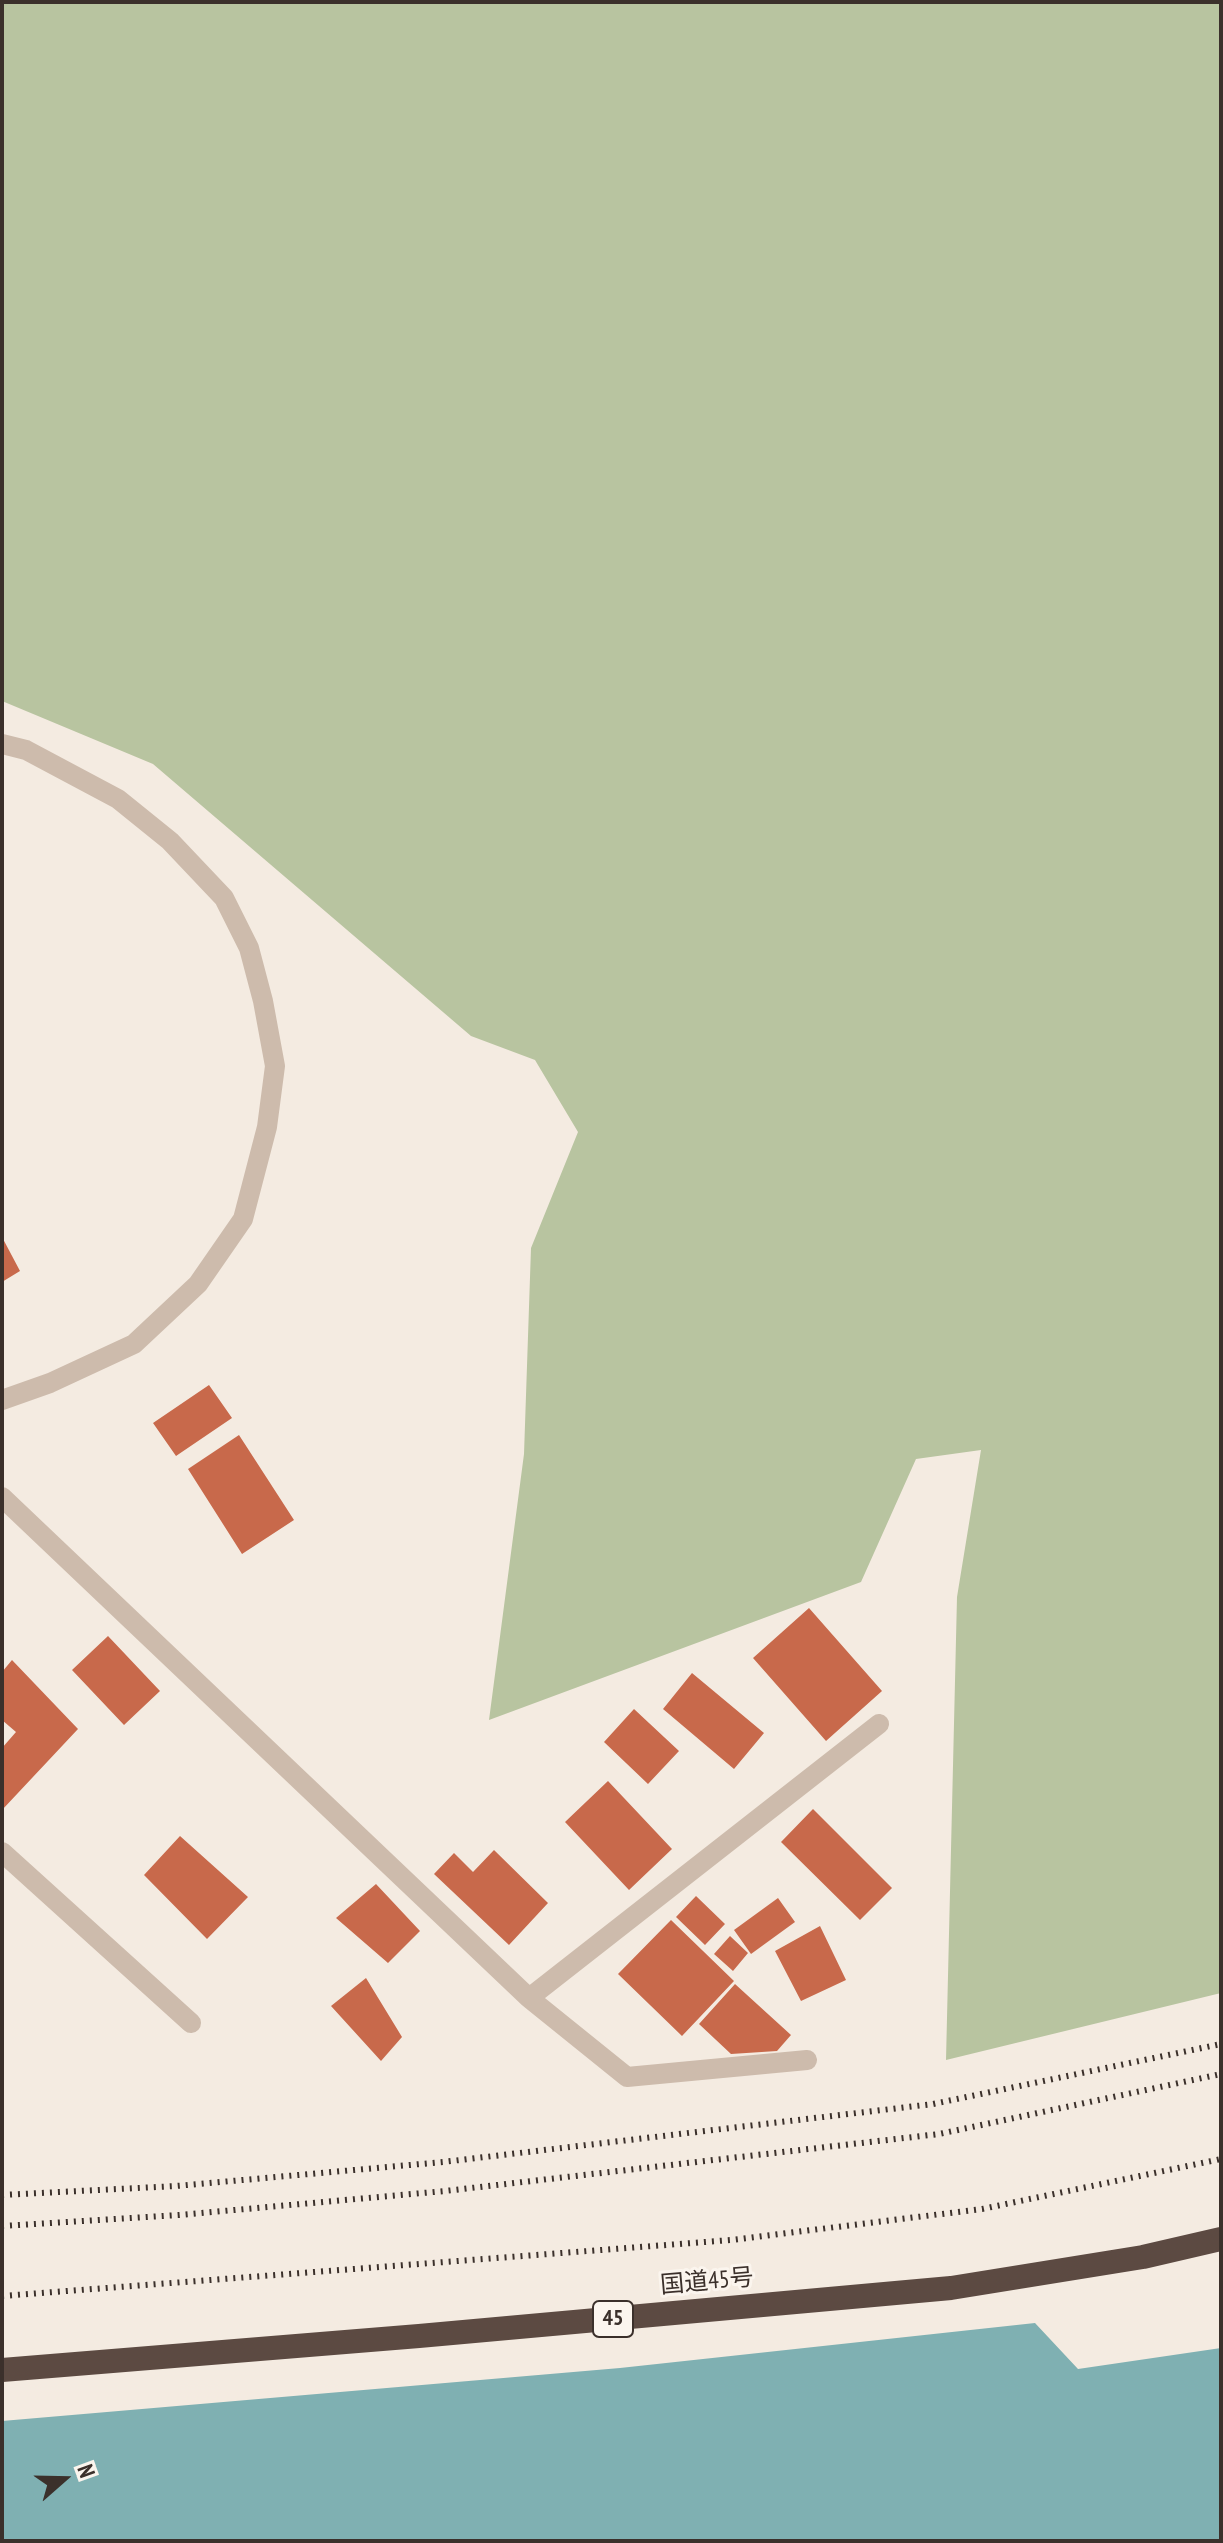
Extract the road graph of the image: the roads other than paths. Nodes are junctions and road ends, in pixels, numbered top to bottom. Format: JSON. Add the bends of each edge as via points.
{"nodes":[{"id":1,"x":2,"y":744,"type":"edge"},
{"id":2,"x":2,"y":1400,"type":"edge"},
{"id":3,"x":2,"y":1497,"type":"edge"},
{"id":4,"x":879,"y":1724,"type":"dead end"},
{"id":5,"x":2,"y":1852,"type":"edge"},
{"id":6,"x":529,"y":1998,"type":"junction"},
{"id":7,"x":191,"y":2023,"type":"dead end"},
{"id":8,"x":807,"y":2060,"type":"dead end"},
{"id":9,"x":1221,"y":2239,"type":"edge"},
{"id":10,"x":2,"y":2370,"type":"edge"}],
"edges":[{"from":1,"to":2,"type":"street","via":[[26,750],[118,799],[170,841],[224,898],[249,948],[275,1066],[267,1127],[243,1219],[198,1284],[134,1344]]},
{"from":3,"to":6,"type":"street"},
{"from":4,"to":6,"type":"street"},
{"from":5,"to":7,"type":"street"},
{"from":6,"to":8,"type":"street","via":[[627,2077]]},
{"from":9,"to":10,"type":"highway","name":"国道45号","number":"45","via":[[951,2288]]}]}
